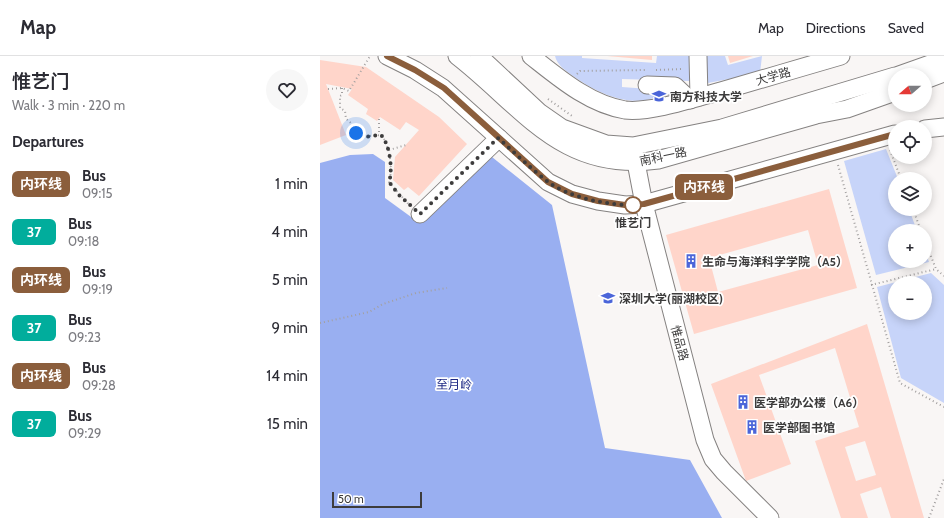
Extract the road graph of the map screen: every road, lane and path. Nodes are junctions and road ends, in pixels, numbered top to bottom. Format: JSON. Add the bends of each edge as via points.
{"nodes":[{"id":1,"x":370,"y":56,"type":"edge"},
{"id":2,"x":387,"y":56,"type":"edge"},
{"id":3,"x":457,"y":56,"type":"edge"},
{"id":4,"x":479,"y":56,"type":"edge"},
{"id":5,"x":531,"y":56,"type":"edge"},
{"id":6,"x":841,"y":56,"type":"edge"},
{"id":7,"x":944,"y":59,"type":"edge"},
{"id":8,"x":813,"y":60,"type":"edge"},
{"id":9,"x":547,"y":62,"type":"edge"},
{"id":10,"x":698,"y":62,"type":"edge"},
{"id":11,"x":932,"y":68,"type":"edge"},
{"id":12,"x":888,"y":78,"type":"edge"},
{"id":13,"x":569,"y":84,"type":"junction"},
{"id":14,"x":647,"y":84,"type":"dead end"},
{"id":15,"x":342,"y":88,"type":"junction"},
{"id":16,"x":328,"y":89,"type":"dead end"},
{"id":17,"x":888,"y":94,"type":"edge"},
{"id":18,"x":694,"y":99,"type":"junction"},
{"id":19,"x":379,"y":119,"type":"dead end"},
{"id":20,"x":379,"y":135,"type":"junction"},
{"id":21,"x":888,"y":137,"type":"edge"},
{"id":22,"x":498,"y":138,"type":"junction"},
{"id":23,"x":406,"y":145,"type":"dead end"},
{"id":24,"x":633,"y":146,"type":"junction"},
{"id":25,"x":389,"y":150,"type":"junction"},
{"id":26,"x":834,"y":151,"type":"junction"},
{"id":27,"x":636,"y":163,"type":"junction"},
{"id":28,"x":644,"y":204,"type":"junction"},
{"id":29,"x":420,"y":214,"type":"joint"},
{"id":30,"x":932,"y":259,"type":"edge"},
{"id":31,"x":936,"y":269,"type":"junction"},
{"id":32,"x":944,"y":276,"type":"edge"},
{"id":33,"x":871,"y":286,"type":"junction"},
{"id":34,"x":446,"y":288,"type":"dead end"},
{"id":35,"x":320,"y":323,"type":"edge"},
{"id":36,"x":944,"y":407,"type":"edge"},
{"id":37,"x":944,"y":479,"type":"edge"},
{"id":38,"x":770,"y":518,"type":"edge"},
{"id":39,"x":929,"y":518,"type":"edge"}],
"edges":[{"from":1,"to":15,"type":"path","via":[[349,91]]},
{"from":2,"to":22,"type":"street","via":[[444,88]]},
{"from":3,"to":27,"type":"street","name":"南科一路","via":[[551,137],[570,147],[611,161]]},
{"from":4,"to":24,"type":"street","name":"南科一路","via":[[539,112],[562,128],[606,144]]},
{"from":5,"to":9,"type":"street","name":"大学路"},
{"from":6,"to":8,"type":"street","name":"大学路"},
{"from":7,"to":11,"type":"street"},
{"from":8,"to":18,"type":"street","name":"大学路"},
{"from":9,"to":13,"type":"street","name":"大学路"},
{"from":10,"to":13,"type":"path","via":[[580,71]]},
{"from":10,"to":18,"type":"street"},
{"from":12,"to":24,"type":"street","name":"南科一路","via":[[722,128]]},
{"from":13,"to":18,"type":"street","name":"大学路","via":[[601,103],[626,110],[655,108]]},
{"from":14,"to":18,"type":"street","via":[[674,86]]},
{"from":15,"to":16,"type":"path"},
{"from":15,"to":20,"type":"path","via":[[340,108],[345,111],[346,119],[353,124],[356,133],[366,138]]},
{"from":17,"to":27,"type":"street","name":"南科一路","via":[[847,109],[816,115],[658,160]]},
{"from":19,"to":20,"type":"path"},
{"from":20,"to":25,"type":"path","via":[[384,138]]},
{"from":21,"to":26,"type":"street"},
{"from":22,"to":28,"type":"street","via":[[548,182],[572,194],[625,205]]},
{"from":22,"to":29,"type":"street"},
{"from":23,"to":25,"type":"path"},
{"from":24,"to":27,"type":"street","name":"惟品路"},
{"from":25,"to":29,"type":"path","via":[[389,182]]},
{"from":26,"to":28,"type":"street"},
{"from":26,"to":33,"type":"path"},
{"from":27,"to":28,"type":"street","name":"惟品路"},
{"from":28,"to":38,"type":"street","name":"惟品路","via":[[705,440],[713,459]]},
{"from":30,"to":31,"type":"path"},
{"from":31,"to":32,"type":"path"},
{"from":31,"to":33,"type":"path"},
{"from":33,"to":36,"type":"path","via":[[900,383]]},
{"from":34,"to":35,"type":"path","via":[[416,293],[383,304],[369,312]]},
{"from":37,"to":39,"type":"path"}]}
